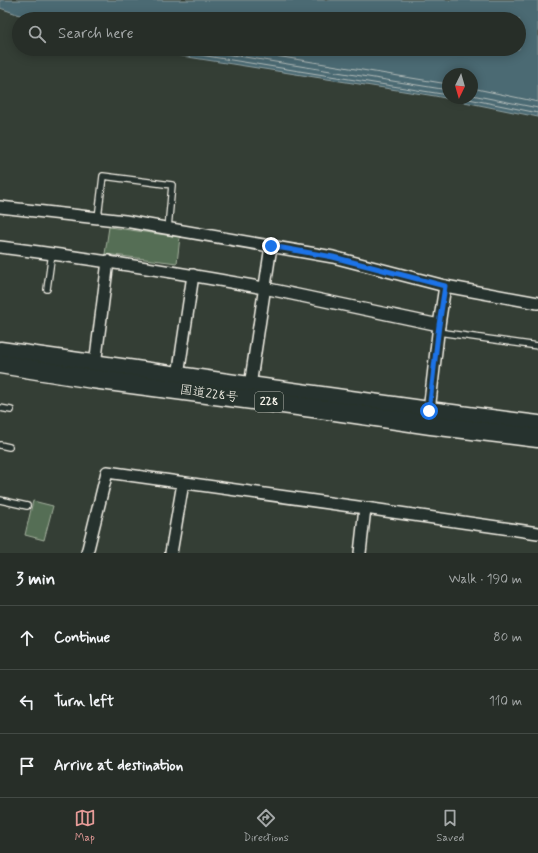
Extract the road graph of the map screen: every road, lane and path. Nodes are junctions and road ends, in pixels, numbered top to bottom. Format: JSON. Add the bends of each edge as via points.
{"nodes":[{"id":1,"x":0,"y":207,"type":"edge"},
{"id":2,"x":98,"y":218,"type":"junction"},
{"id":3,"x":168,"y":228,"type":"junction"},
{"id":4,"x":271,"y":246,"type":"junction"},
{"id":5,"x":0,"y":247,"type":"edge"},
{"id":6,"x":52,"y":253,"type":"junction"},
{"id":7,"x":108,"y":261,"type":"junction"},
{"id":8,"x":193,"y":275,"type":"junction"},
{"id":9,"x":445,"y":286,"type":"junction"},
{"id":10,"x":265,"y":288,"type":"junction"},
{"id":11,"x":47,"y":289,"type":"dead end"},
{"id":12,"x":538,"y":303,"type":"edge"},
{"id":13,"x":438,"y":328,"type":"junction"},
{"id":14,"x":538,"y":346,"type":"edge"},
{"id":15,"x":0,"y":351,"type":"edge"},
{"id":16,"x":0,"y":364,"type":"edge"},
{"id":17,"x":95,"y":364,"type":"junction"},
{"id":18,"x":178,"y":376,"type":"junction"},
{"id":19,"x":250,"y":386,"type":"junction"},
{"id":20,"x":0,"y":408,"type":"edge"},
{"id":21,"x":11,"y":410,"type":"dead end"},
{"id":22,"x":429,"y":411,"type":"junction"},
{"id":23,"x":538,"y":425,"type":"edge"},
{"id":24,"x":538,"y":438,"type":"edge"},
{"id":25,"x":0,"y":445,"type":"edge"},
{"id":26,"x":9,"y":447,"type":"dead end"},
{"id":27,"x":183,"y":483,"type":"junction"},
{"id":28,"x":0,"y":500,"type":"edge"},
{"id":29,"x":27,"y":506,"type":"dead end"},
{"id":30,"x":365,"y":508,"type":"junction"},
{"id":31,"x":538,"y":533,"type":"edge"},
{"id":32,"x":87,"y":553,"type":"edge"},
{"id":33,"x":171,"y":553,"type":"edge"},
{"id":34,"x":360,"y":553,"type":"edge"}],
"edges":[{"from":1,"to":2,"type":"street"},
{"from":2,"to":3,"type":"street"},
{"from":2,"to":3,"type":"lane","via":[[103,176],[172,185]]},
{"from":3,"to":4,"type":"street"},
{"from":4,"to":9,"type":"street","via":[[333,257]]},
{"from":4,"to":10,"type":"street"},
{"from":5,"to":6,"type":"street"},
{"from":6,"to":7,"type":"street"},
{"from":6,"to":11,"type":"lane"},
{"from":7,"to":8,"type":"street"},
{"from":7,"to":17,"type":"street"},
{"from":8,"to":10,"type":"street"},
{"from":8,"to":18,"type":"street"},
{"from":9,"to":12,"type":"street"},
{"from":9,"to":13,"type":"street"},
{"from":10,"to":13,"type":"street"},
{"from":10,"to":19,"type":"street"},
{"from":13,"to":14,"type":"lane"},
{"from":13,"to":22,"type":"street"},
{"from":15,"to":17,"type":"highway","name":"国道228号","number":"228"},
{"from":16,"to":24,"type":"highway","name":"国道228号","number":"228","via":[[93,379]]},
{"from":17,"to":18,"type":"highway","name":"国道228号","number":"228"},
{"from":18,"to":19,"type":"highway","name":"国道228号","number":"228"},
{"from":19,"to":22,"type":"highway","name":"国道228号","number":"228"},
{"from":20,"to":21,"type":"lane"},
{"from":22,"to":23,"type":"highway","name":"国道228号","number":"228"},
{"from":25,"to":26,"type":"lane"},
{"from":27,"to":30,"type":"street"},
{"from":27,"to":32,"type":"street","via":[[107,472]]},
{"from":27,"to":33,"type":"street"},
{"from":28,"to":29,"type":"lane"},
{"from":30,"to":31,"type":"street"},
{"from":30,"to":34,"type":"street"}]}
